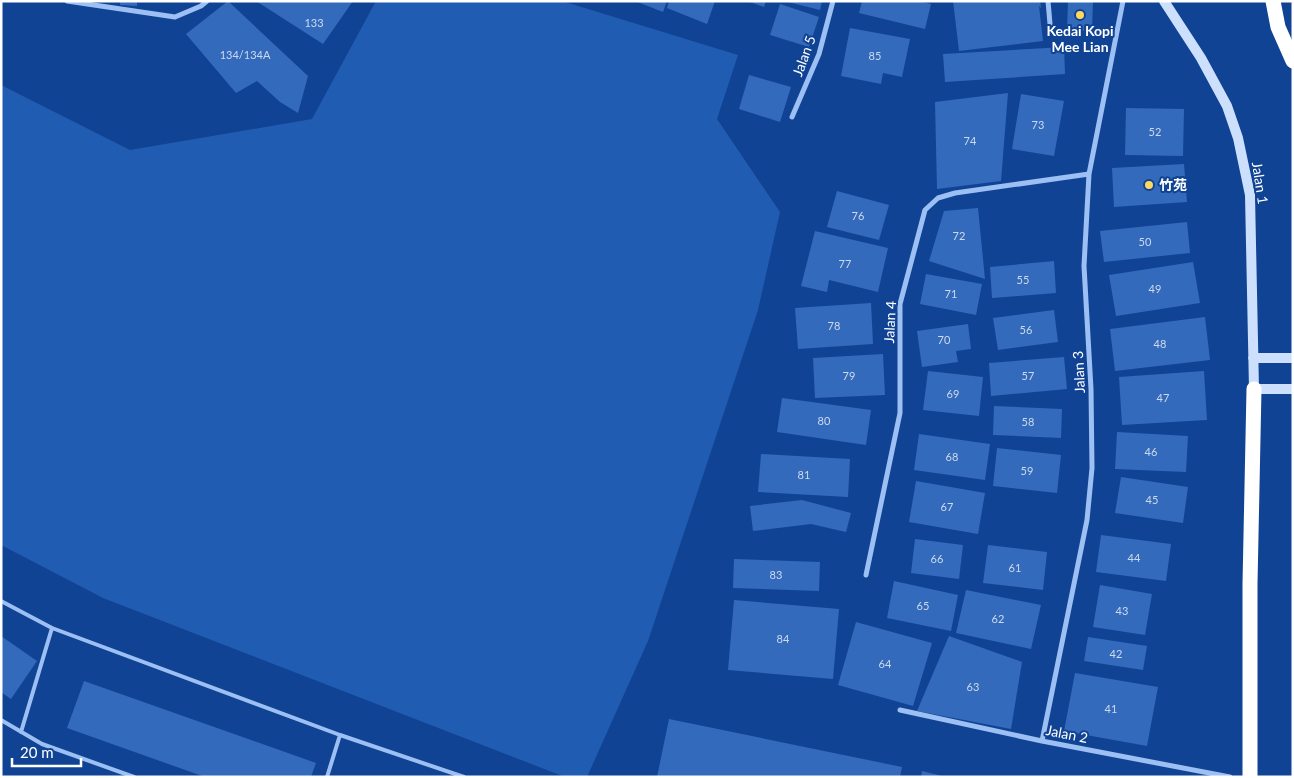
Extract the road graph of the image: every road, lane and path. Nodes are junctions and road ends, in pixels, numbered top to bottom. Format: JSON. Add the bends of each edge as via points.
{"nodes":[{"id":1,"x":67,"y":1,"type":"edge"},
{"id":2,"x":207,"y":1,"type":"edge"},
{"id":3,"x":833,"y":1,"type":"edge"},
{"id":4,"x":1048,"y":1,"type":"edge"},
{"id":5,"x":1123,"y":1,"type":"edge"},
{"id":6,"x":1164,"y":1,"type":"edge"},
{"id":7,"x":1274,"y":1,"type":"edge"},
{"id":8,"x":1050,"y":24,"type":"dead end"},
{"id":9,"x":1293,"y":62,"type":"edge"},
{"id":10,"x":792,"y":117,"type":"dead end"},
{"id":11,"x":1089,"y":174,"type":"junction"},
{"id":12,"x":1253,"y":358,"type":"junction"},
{"id":13,"x":1293,"y":358,"type":"edge"},
{"id":14,"x":1254,"y":389,"type":"junction"},
{"id":15,"x":1293,"y":389,"type":"edge"},
{"id":16,"x":866,"y":575,"type":"dead end"},
{"id":17,"x":1,"y":601,"type":"edge"},
{"id":18,"x":52,"y":628,"type":"junction"},
{"id":19,"x":900,"y":710,"type":"dead end"},
{"id":20,"x":1,"y":720,"type":"edge"},
{"id":21,"x":21,"y":732,"type":"junction"},
{"id":22,"x":340,"y":735,"type":"junction"},
{"id":23,"x":1042,"y":741,"type":"junction"},
{"id":24,"x":134,"y":777,"type":"edge"},
{"id":25,"x":327,"y":777,"type":"edge"},
{"id":26,"x":464,"y":777,"type":"edge"},
{"id":27,"x":1230,"y":777,"type":"edge"},
{"id":28,"x":1250,"y":777,"type":"edge"}],
"edges":[{"from":1,"to":2,"type":"street","via":[[175,17]]},
{"from":3,"to":10,"type":"street","name":"Jalan 5","via":[[819,54]]},
{"from":4,"to":8,"type":"street"},
{"from":5,"to":11,"type":"street","name":"Jalan 3"},
{"from":6,"to":12,"type":"street","name":"Jalan 1","via":[[1227,106],[1238,138],[1250,195]]},
{"from":7,"to":9,"type":"highway","via":[[1278,27]]},
{"from":11,"to":16,"type":"street","name":"Jalan 4","via":[[955,193],[938,198],[925,210],[900,304],[900,413]]},
{"from":11,"to":23,"type":"street","name":"Jalan 3","via":[[1084,266],[1092,468],[1087,520]]},
{"from":12,"to":13,"type":"street"},
{"from":12,"to":14,"type":"street","name":"Jalan 1"},
{"from":14,"to":15,"type":"street"},
{"from":14,"to":28,"type":"highway"},
{"from":17,"to":18,"type":"lane"},
{"from":18,"to":21,"type":"lane"},
{"from":18,"to":22,"type":"lane"},
{"from":19,"to":23,"type":"street","name":"Jalan 2"},
{"from":20,"to":21,"type":"lane"},
{"from":21,"to":24,"type":"lane","via":[[42,744]]},
{"from":22,"to":25,"type":"lane"},
{"from":22,"to":26,"type":"lane"},
{"from":23,"to":27,"type":"street","name":"Jalan 2"}]}
